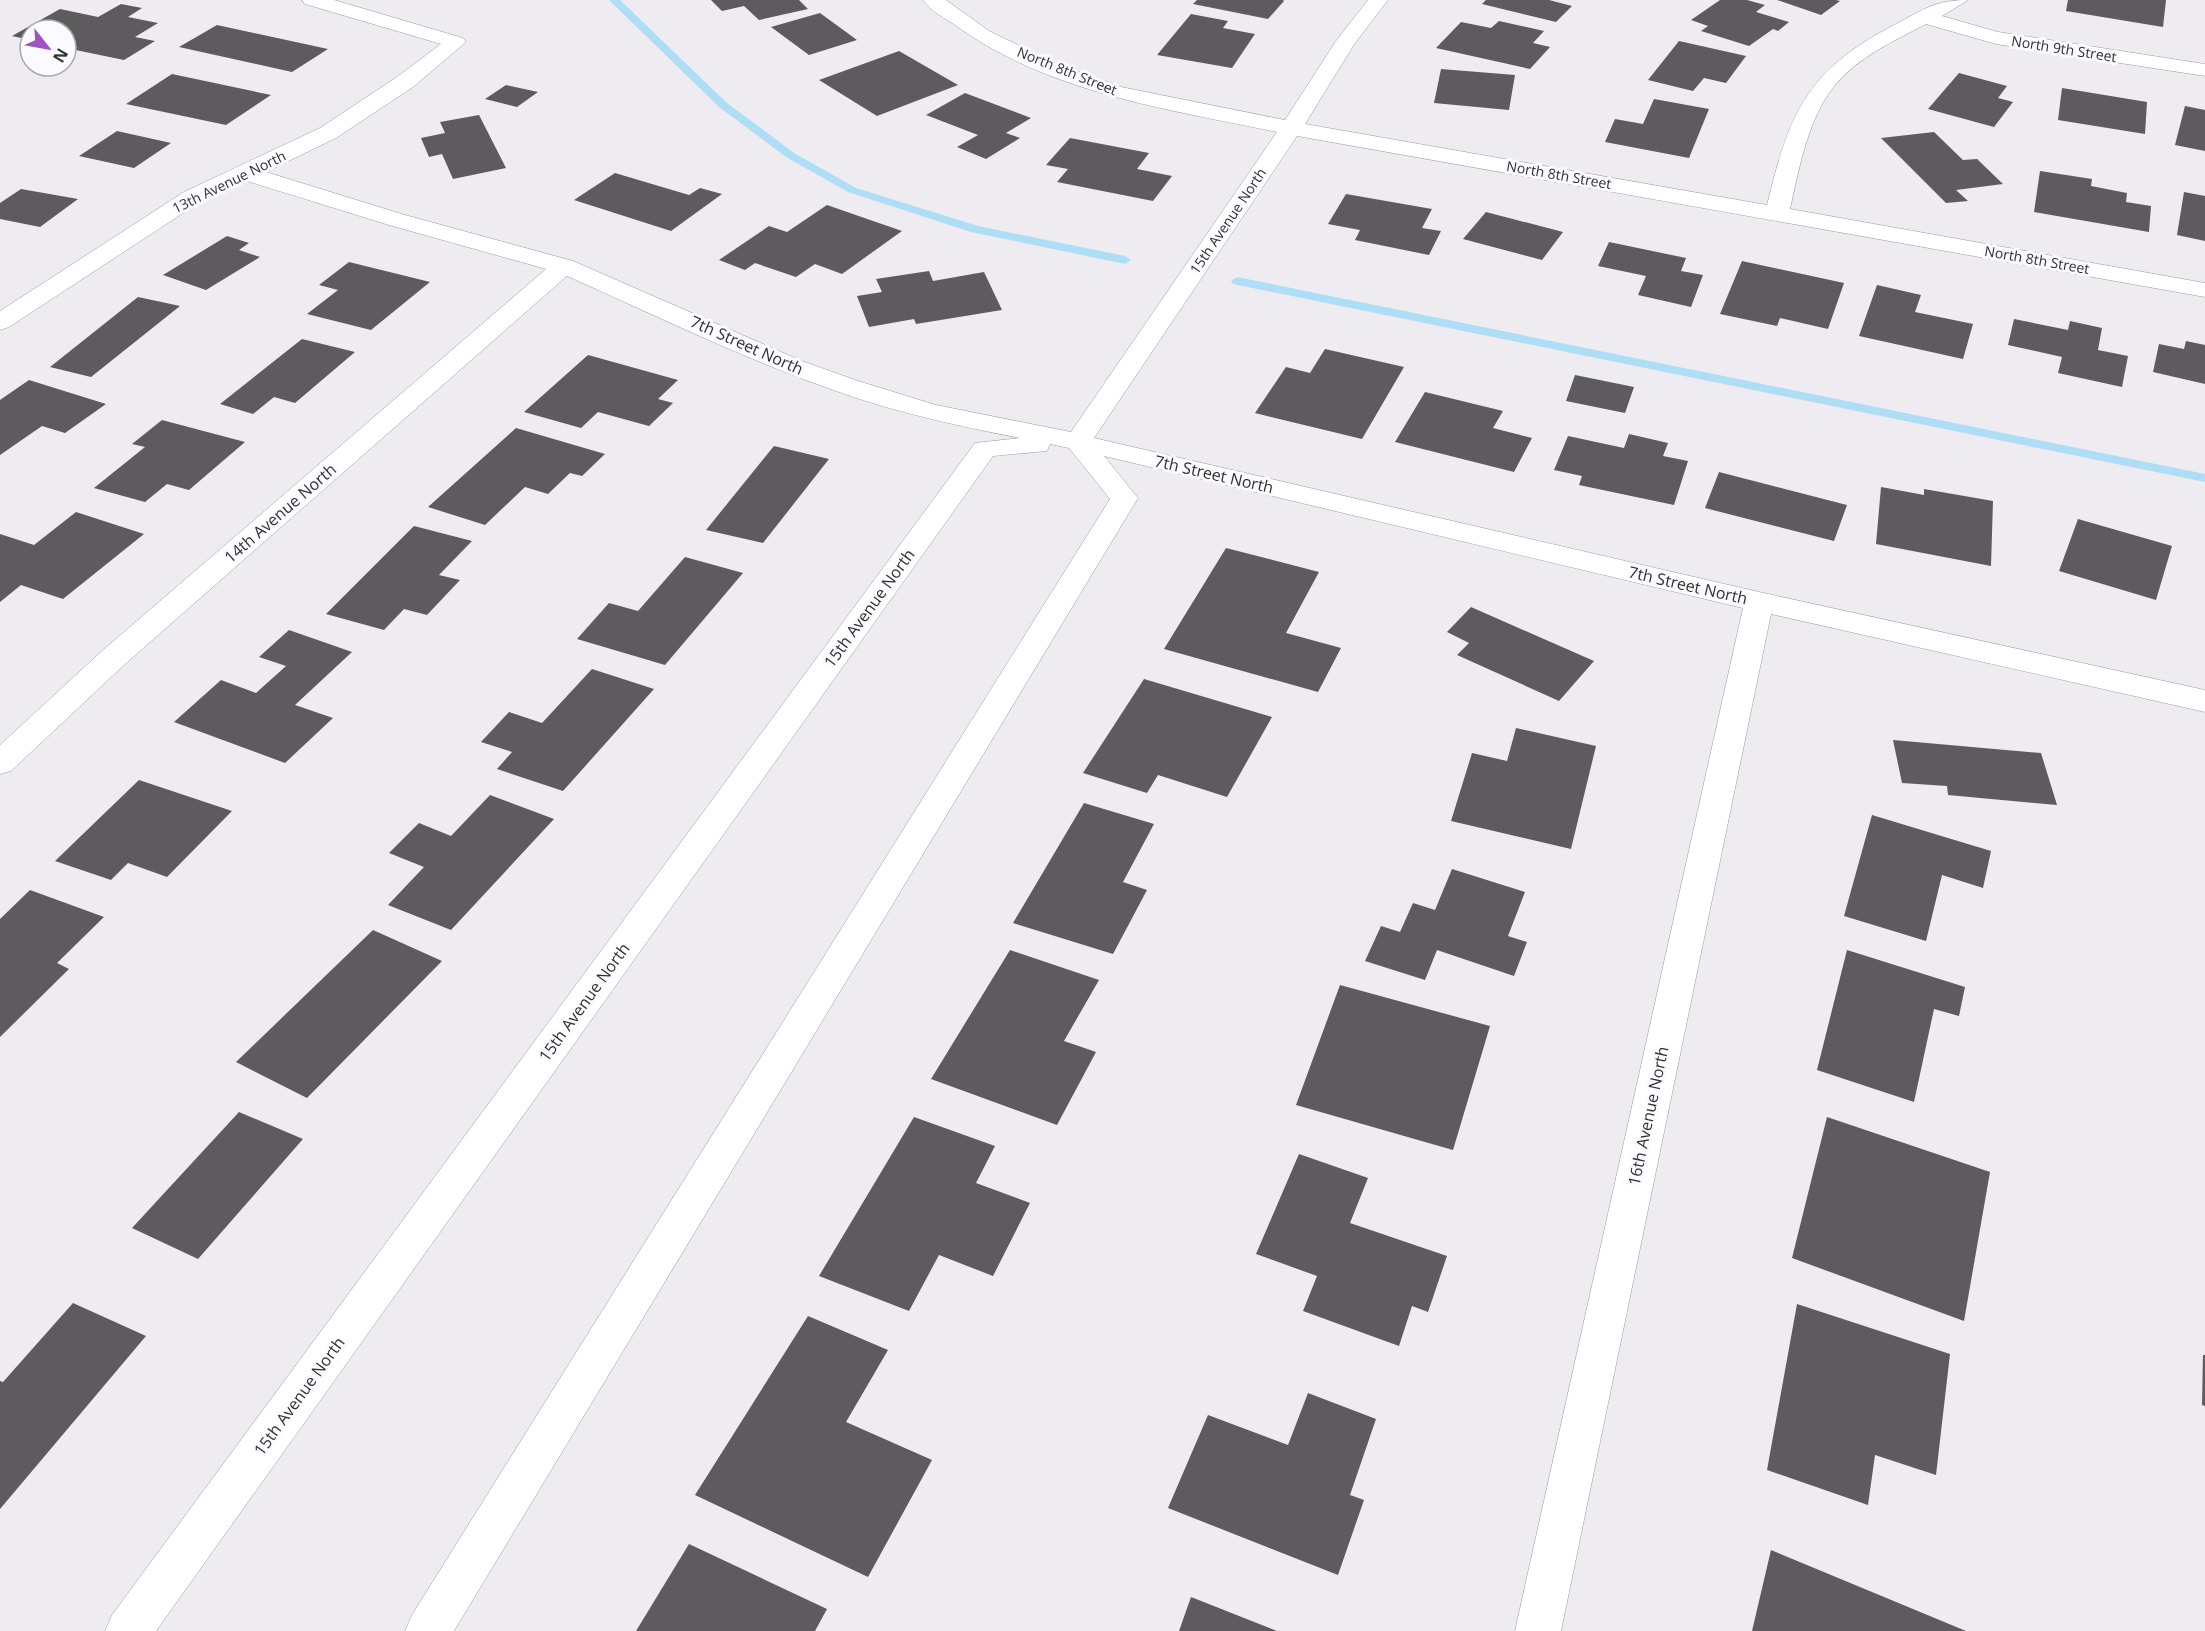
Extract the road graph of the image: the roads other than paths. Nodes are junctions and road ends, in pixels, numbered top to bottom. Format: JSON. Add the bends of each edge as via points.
{"nodes":[{"id":1,"x":312,"y":0,"type":"edge"},
{"id":2,"x":933,"y":0,"type":"edge"},
{"id":3,"x":1378,"y":0,"type":"edge"},
{"id":4,"x":1958,"y":0,"type":"edge"},
{"id":5,"x":1926,"y":18,"type":"junction"},
{"id":6,"x":2205,"y":70,"type":"edge"},
{"id":7,"x":1291,"y":128,"type":"junction"},
{"id":8,"x":246,"y":173,"type":"junction"},
{"id":9,"x":1777,"y":213,"type":"junction"},
{"id":10,"x":564,"y":266,"type":"junction"},
{"id":11,"x":2205,"y":290,"type":"edge"},
{"id":12,"x":0,"y":321,"type":"edge"},
{"id":13,"x":1078,"y":442,"type":"junction"},
{"id":14,"x":1759,"y":602,"type":"junction"},
{"id":15,"x":2205,"y":701,"type":"edge"},
{"id":16,"x":0,"y":763,"type":"edge"},
{"id":17,"x":128,"y":1631,"type":"edge"},
{"id":18,"x":428,"y":1631,"type":"edge"},
{"id":19,"x":1538,"y":1631,"type":"edge"}],
"edges":[{"from":1,"to":8,"type":"street","name":"13th Avenue North","via":[[456,42],[405,82],[328,133]]},
{"from":2,"to":7,"type":"street","name":"North 8th Street","via":[[982,35],[1046,66],[1115,92]]},
{"from":3,"to":7,"type":"street","name":"15th Avenue North","via":[[1346,41]]},
{"from":4,"to":5,"type":"street"},
{"from":5,"to":6,"type":"street","name":"North 9th Street","via":[[1996,38]]},
{"from":5,"to":9,"type":"street","via":[[1852,60],[1828,80],[1814,102],[1786,174]]},
{"from":7,"to":9,"type":"street","name":"North 8th Street"},
{"from":7,"to":13,"type":"street","name":"15th Avenue North"},
{"from":8,"to":10,"type":"street","name":"7th Street North"},
{"from":8,"to":12,"type":"street","name":"13th Avenue North","via":[[192,197]]},
{"from":9,"to":11,"type":"street","name":"North 8th Street"},
{"from":10,"to":13,"type":"street","name":"7th Street North","via":[[849,387],[931,412]]},
{"from":10,"to":16,"type":"street","name":"14th Avenue North","via":[[113,658]]},
{"from":13,"to":14,"type":"street","name":"7th Street North"},
{"from":13,"to":17,"type":"street","name":"15th Avenue North","via":[[985,449]]},
{"from":13,"to":18,"type":"street","via":[[1124,498]]},
{"from":14,"to":15,"type":"street","name":"7th Street North"},
{"from":14,"to":19,"type":"street","name":"16th Avenue North"}]}
